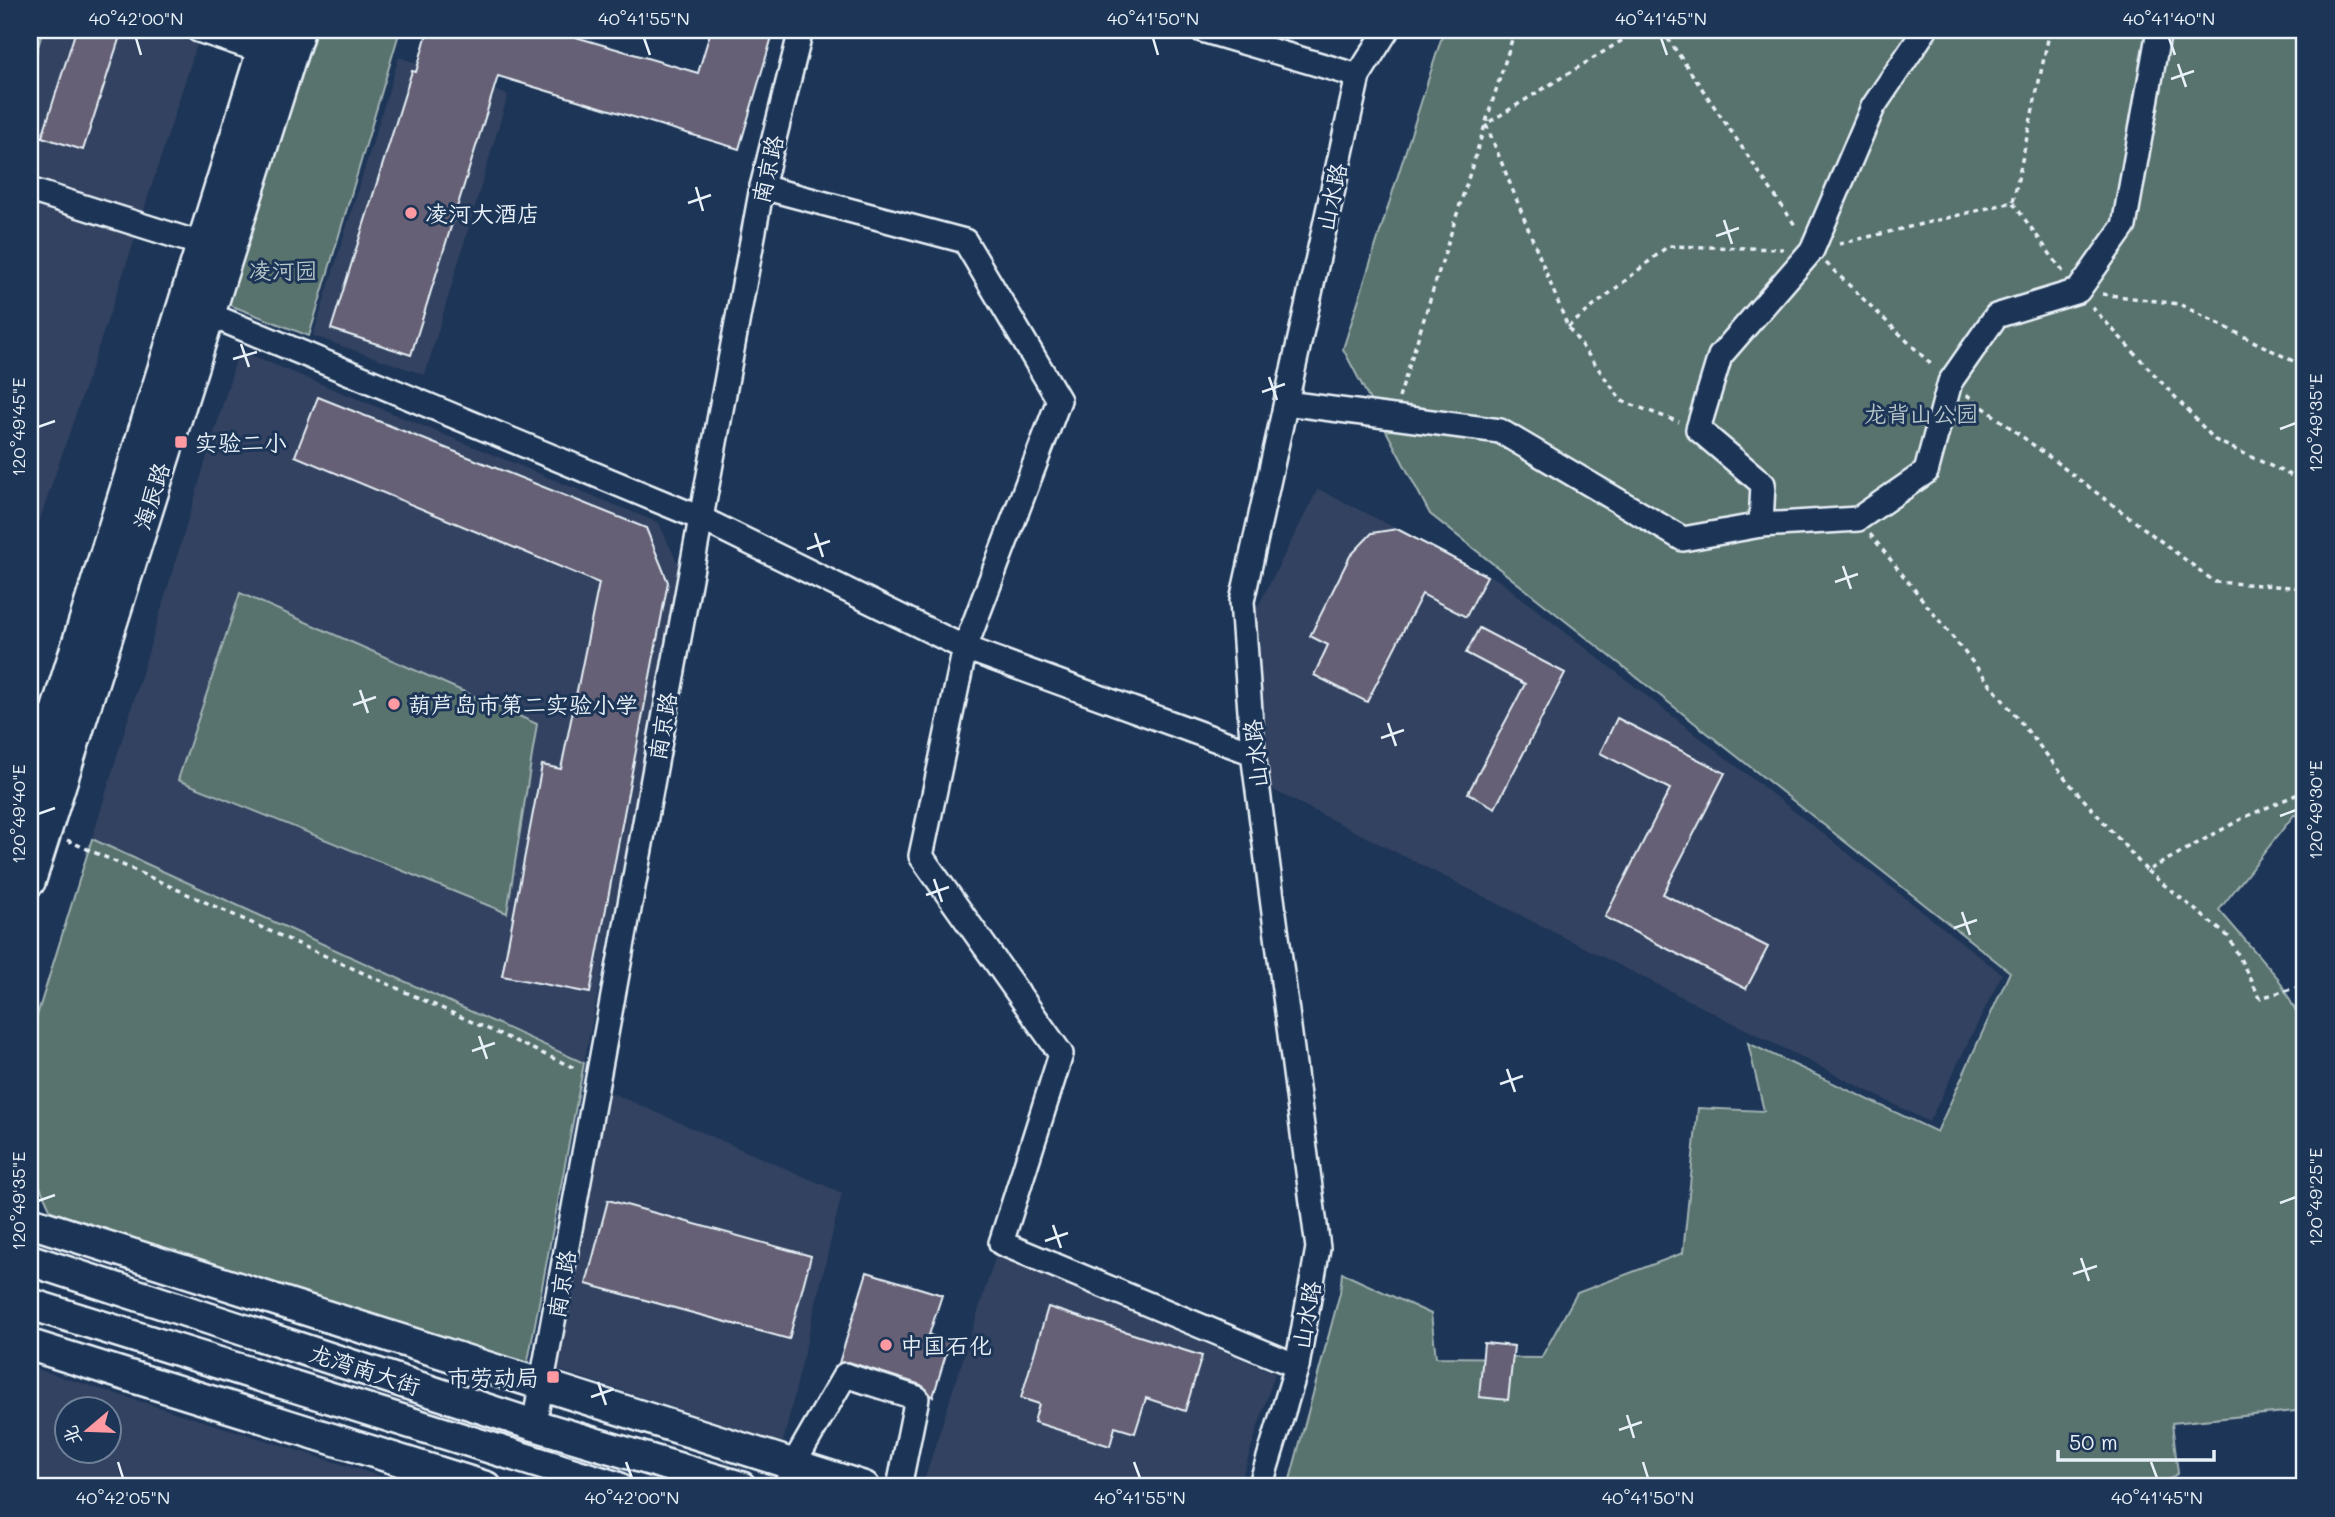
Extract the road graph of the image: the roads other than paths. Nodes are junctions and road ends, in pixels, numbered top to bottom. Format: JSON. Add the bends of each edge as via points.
{"nodes":[{"id":1,"x":198,"y":30,"type":"edge"},
{"id":2,"x":299,"y":30,"type":"edge"},
{"id":3,"x":801,"y":30,"type":"edge"},
{"id":4,"x":1202,"y":30,"type":"edge"},
{"id":5,"x":1387,"y":30,"type":"edge"},
{"id":6,"x":1925,"y":30,"type":"edge"},
{"id":7,"x":2159,"y":30,"type":"edge"},
{"id":8,"x":266,"y":40,"type":"edge"},
{"id":9,"x":1358,"y":76,"type":"junction"},
{"id":10,"x":762,"y":187,"type":"junction"},
{"id":11,"x":30,"y":190,"type":"edge"},
{"id":12,"x":201,"y":244,"type":"junction"},
{"id":13,"x":208,"y":314,"type":"junction"},
{"id":14,"x":1286,"y":403,"type":"junction"},
{"id":15,"x":700,"y":518,"type":"junction"},
{"id":16,"x":1761,"y":525,"type":"junction"},
{"id":17,"x":965,"y":648,"type":"junction"},
{"id":18,"x":1253,"y":753,"type":"junction"},
{"id":19,"x":30,"y":796,"type":"edge"},
{"id":20,"x":30,"y":881,"type":"edge"},
{"id":21,"x":30,"y":1222,"type":"edge"},
{"id":22,"x":30,"y":1238,"type":"edge"},
{"id":23,"x":30,"y":1260,"type":"edge"},
{"id":24,"x":104,"y":1285,"type":"junction"},
{"id":25,"x":37,"y":1311,"type":"edge"},
{"id":26,"x":30,"y":1345,"type":"edge"},
{"id":27,"x":1297,"y":1366,"type":"junction"},
{"id":28,"x":250,"y":1373,"type":"junction"},
{"id":29,"x":542,"y":1385,"type":"junction"},
{"id":30,"x":239,"y":1410,"type":"junction"},
{"id":31,"x":649,"y":1419,"type":"junction"},
{"id":32,"x":534,"y":1424,"type":"junction"},
{"id":33,"x":637,"y":1456,"type":"junction"},
{"id":34,"x":790,"y":1476,"type":"edge"},
{"id":35,"x":486,"y":1487,"type":"edge"},
{"id":36,"x":616,"y":1487,"type":"edge"},
{"id":37,"x":741,"y":1487,"type":"edge"},
{"id":38,"x":864,"y":1487,"type":"edge"},
{"id":39,"x":899,"y":1487,"type":"edge"},
{"id":40,"x":1259,"y":1487,"type":"edge"}],
"edges":[{"from":1,"to":8,"type":"street"},
{"from":2,"to":13,"type":"main road","name":"海辰路"},
{"from":3,"to":10,"type":"street","name":"南京路"},
{"from":4,"to":9,"type":"street"},
{"from":5,"to":9,"type":"street","name":"山水路"},
{"from":6,"to":16,"type":"street","via":[[1873,107],[1812,250],[1720,356],[1698,429],[1763,484]]},
{"from":7,"to":16,"type":"street","via":[[2124,226],[2078,291],[1996,316],[1950,382],[1926,472],[1858,519]]},
{"from":8,"to":12,"type":"main road","name":"海辰路"},
{"from":9,"to":14,"type":"street","name":"山水路"},
{"from":10,"to":15,"type":"street","name":"南京路"},
{"from":10,"to":17,"type":"street","via":[[965,240],[1059,400]]},
{"from":11,"to":12,"type":"street"},
{"from":12,"to":19,"type":"main road","name":"海辰路"},
{"from":13,"to":15,"type":"street"},
{"from":13,"to":20,"type":"main road","name":"海辰路"},
{"from":14,"to":16,"type":"street","via":[[1500,431],[1683,539]]},
{"from":14,"to":18,"type":"street","name":"山水路","via":[[1242,601]]},
{"from":15,"to":17,"type":"street"},
{"from":15,"to":29,"type":"street","name":"南京路"},
{"from":17,"to":18,"type":"street"},
{"from":17,"to":27,"type":"street","via":[[921,856],[1061,1054],[1001,1243]]},
{"from":18,"to":27,"type":"street","name":"山水路","via":[[1318,1248]]},
{"from":21,"to":29,"type":"main road"},
{"from":22,"to":24,"type":"main road"},
{"from":23,"to":24,"type":"main road","name":"龙湾南大街"},
{"from":24,"to":32,"type":"main road","name":"龙湾南大街"},
{"from":25,"to":28,"type":"main road","name":"龙湾南大街"},
{"from":26,"to":30,"type":"main road"},
{"from":27,"to":40,"type":"street","name":"山水路"},
{"from":28,"to":30,"type":"main road"},
{"from":28,"to":36,"type":"main road","name":"龙湾南大街"},
{"from":29,"to":31,"type":"main road"},
{"from":29,"to":32,"type":"street","name":"南京路"},
{"from":30,"to":35,"type":"main road"},
{"from":31,"to":33,"type":"main road"},
{"from":31,"to":34,"type":"main road"},
{"from":32,"to":33,"type":"main road","name":"龙湾南大街"},
{"from":33,"to":37,"type":"main road","name":"龙湾南大街"},
{"from":34,"to":38,"type":"main road"},
{"from":34,"to":39,"type":"street","via":[[845,1375],[916,1398]]}]}
